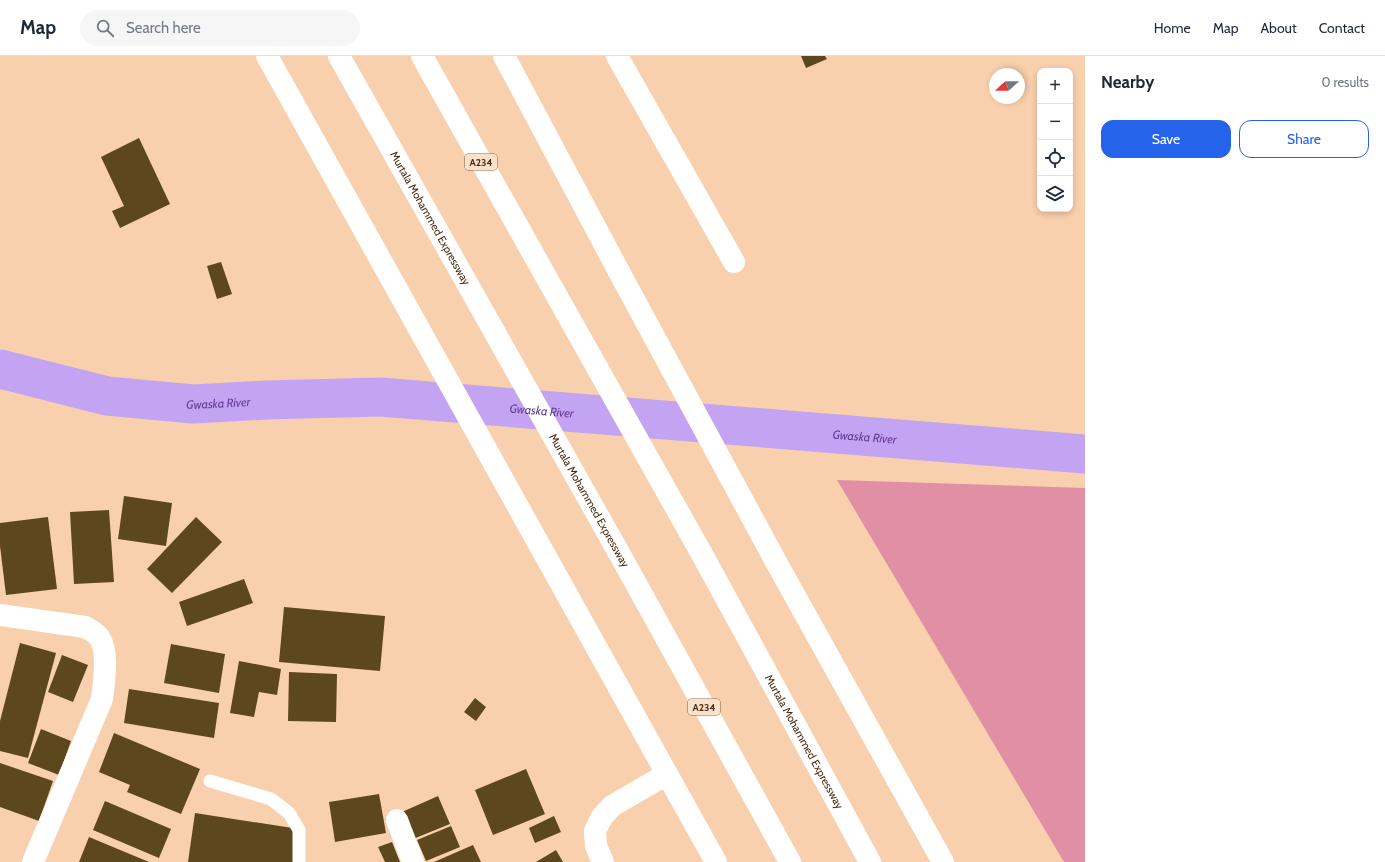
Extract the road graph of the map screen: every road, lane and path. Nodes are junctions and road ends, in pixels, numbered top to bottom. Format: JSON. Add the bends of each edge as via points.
{"nodes":[{"id":1,"x":267,"y":56,"type":"edge"},
{"id":2,"x":339,"y":56,"type":"edge"},
{"id":3,"x":422,"y":56,"type":"edge"},
{"id":4,"x":504,"y":56,"type":"edge"},
{"id":5,"x":617,"y":56,"type":"edge"},
{"id":6,"x":734,"y":262,"type":"dead end"},
{"id":7,"x":0,"y":615,"type":"edge"},
{"id":8,"x":667,"y":774,"type":"junction"},
{"id":9,"x":210,"y":781,"type":"dead end"},
{"id":10,"x":397,"y":820,"type":"dead end"},
{"id":11,"x":33,"y":862,"type":"edge"},
{"id":12,"x":299,"y":862,"type":"edge"},
{"id":13,"x":413,"y":862,"type":"edge"},
{"id":14,"x":603,"y":862,"type":"edge"},
{"id":15,"x":716,"y":862,"type":"edge"},
{"id":16,"x":790,"y":862,"type":"edge"},
{"id":17,"x":870,"y":862,"type":"edge"},
{"id":18,"x":944,"y":862,"type":"edge"}],
"edges":[{"from":1,"to":8,"type":"main road"},
{"from":2,"to":16,"type":"main road","name":"Murtala Mohammed Expressway","number":"A234"},
{"from":3,"to":17,"type":"main road","name":"Murtala Mohammed Expressway","number":"A234","via":[[703,556]]},
{"from":4,"to":18,"type":"main road","via":[[776,560]]},
{"from":5,"to":6,"type":"main road"},
{"from":7,"to":11,"type":"main road","via":[[85,627],[97,634],[103,648],[105,671],[102,699]]},
{"from":8,"to":14,"type":"main road","via":[[612,806],[602,817],[595,831],[596,846]]},
{"from":8,"to":15,"type":"main road"},
{"from":9,"to":12,"type":"lane","via":[[271,799],[289,813],[299,830]]},
{"from":10,"to":13,"type":"main road"}]}
